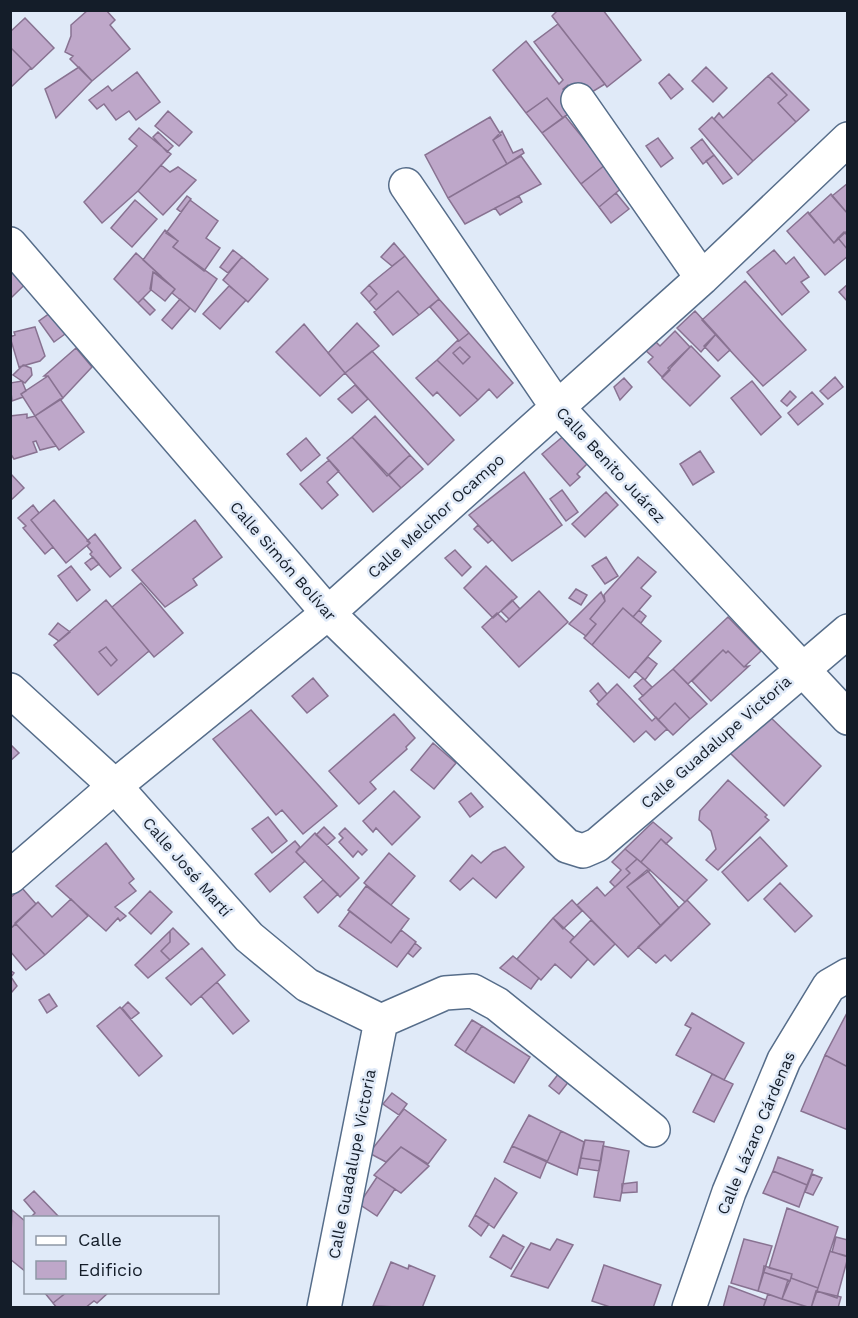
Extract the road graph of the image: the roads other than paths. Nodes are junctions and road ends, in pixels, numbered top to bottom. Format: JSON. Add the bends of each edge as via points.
{"nodes":[{"id":1,"x":578,"y":100,"type":"dead end"},
{"id":2,"x":848,"y":139,"type":"edge"},
{"id":3,"x":406,"y":185,"type":"dead end"},
{"id":4,"x":10,"y":244,"type":"edge"},
{"id":5,"x":702,"y":279,"type":"junction"},
{"id":6,"x":557,"y":407,"type":"junction"},
{"id":7,"x":328,"y":614,"type":"junction"},
{"id":8,"x":848,"y":631,"type":"edge"},
{"id":9,"x":800,"y":669,"type":"junction"},
{"id":10,"x":10,"y":690,"type":"edge"},
{"id":11,"x":848,"y":718,"type":"edge"},
{"id":12,"x":115,"y":786,"type":"junction"},
{"id":13,"x":583,"y":851,"type":"joint"},
{"id":14,"x":10,"y":877,"type":"edge"},
{"id":15,"x":848,"y":975,"type":"edge"},
{"id":16,"x":381,"y":1021,"type":"junction"},
{"id":17,"x":653,"y":1130,"type":"dead end"},
{"id":18,"x":324,"y":1308,"type":"edge"},
{"id":19,"x":689,"y":1308,"type":"edge"}],
"edges":[{"from":1,"to":5,"type":"street"},
{"from":2,"to":5,"type":"street","name":"Calle Melchor Ocampo"},
{"from":3,"to":6,"type":"street","name":"Calle Benito Juárez"},
{"from":4,"to":7,"type":"street","name":"Calle Simón Bolívar"},
{"from":5,"to":6,"type":"street","name":"Calle Melchor Ocampo"},
{"from":6,"to":7,"type":"street","name":"Calle Melchor Ocampo"},
{"from":6,"to":9,"type":"street","name":"Calle Benito Juárez"},
{"from":7,"to":12,"type":"street","name":"Calle Melchor Ocampo"},
{"from":7,"to":13,"type":"street","name":"Calle Simón Bolívar","via":[[567,846]]},
{"from":8,"to":9,"type":"street","name":"Calle Guadalupe Victoria"},
{"from":9,"to":11,"type":"street","name":"Calle Benito Juárez"},
{"from":9,"to":13,"type":"street","name":"Calle Guadalupe Victoria","via":[[597,845]]},
{"from":10,"to":12,"type":"street","name":"Calle José Martí"},
{"from":12,"to":14,"type":"street","name":"Calle Melchor Ocampo"},
{"from":12,"to":16,"type":"street","name":"Calle José Martí","via":[[249,937],[280,965],[307,985]]},
{"from":15,"to":19,"type":"street","name":"Calle Lázaro Cárdenas","via":[[829,986],[784,1060],[729,1192]]},
{"from":16,"to":17,"type":"street","via":[[444,993],[473,991],[497,1004]]},
{"from":16,"to":18,"type":"street","name":"Calle Guadalupe Victoria"}]}
